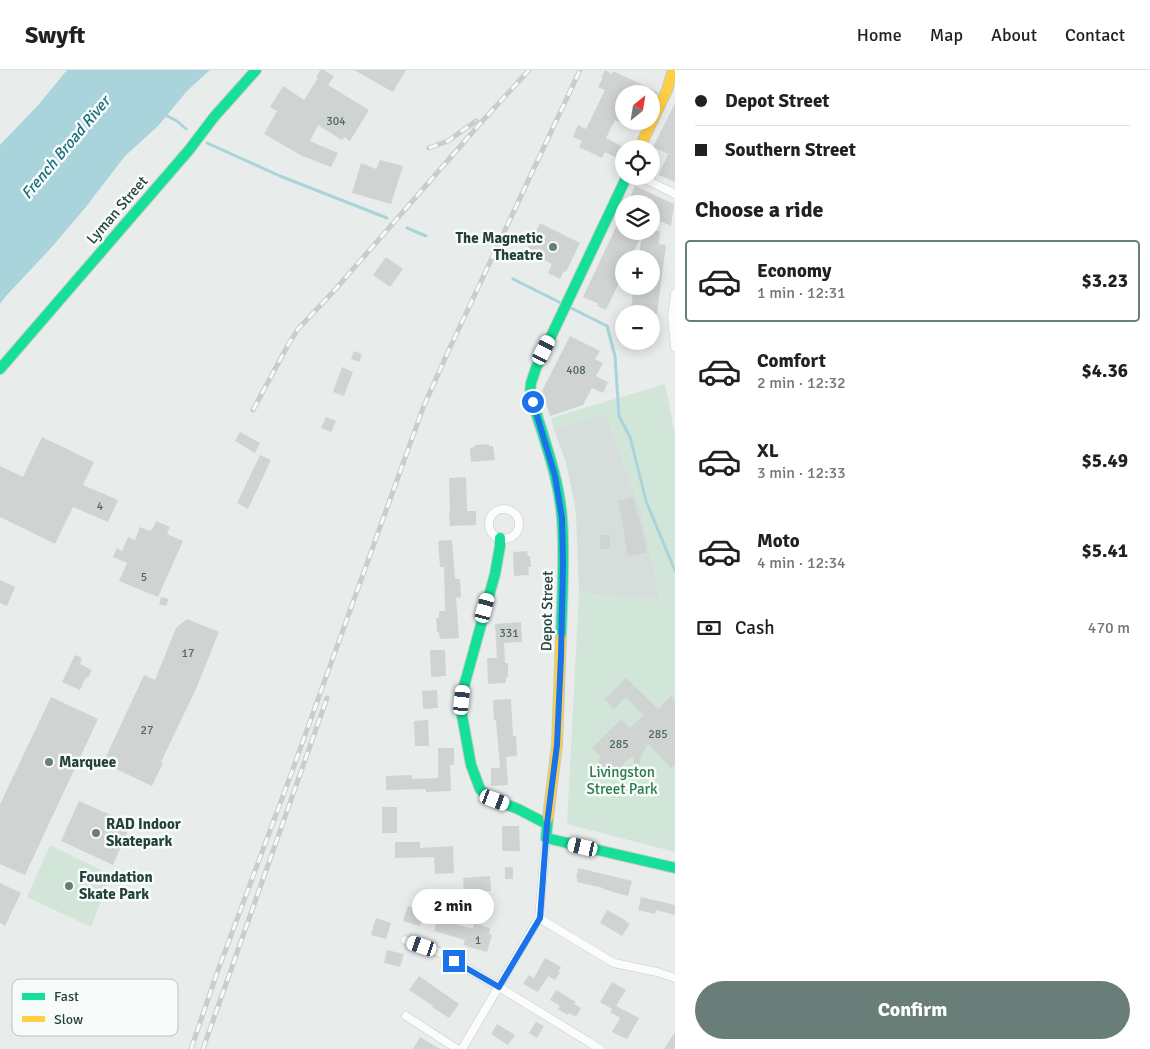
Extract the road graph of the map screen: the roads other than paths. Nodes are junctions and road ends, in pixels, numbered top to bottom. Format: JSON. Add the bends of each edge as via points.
{"nodes":[{"id":1,"x":256,"y":70,"type":"edge"},
{"id":2,"x":673,"y":70,"type":"edge"},
{"id":3,"x":644,"y":140,"type":"edge"},
{"id":4,"x":622,"y":185,"type":"edge"},
{"id":5,"x":657,"y":185,"type":"edge"},
{"id":6,"x":675,"y":194,"type":"edge"},
{"id":7,"x":675,"y":294,"type":"edge"},
{"id":8,"x":675,"y":347,"type":"edge"},
{"id":9,"x":0,"y":369,"type":"edge"},
{"id":10,"x":500,"y":538,"type":"junction"},
{"id":11,"x":547,"y":824,"type":"junction"},
{"id":12,"x":546,"y":838,"type":"junction"},
{"id":13,"x":675,"y":868,"type":"edge"},
{"id":14,"x":540,"y":918,"type":"junction"},
{"id":15,"x":405,"y":940,"type":"dead end"},
{"id":16,"x":675,"y":978,"type":"edge"},
{"id":17,"x":499,"y":987,"type":"junction"},
{"id":18,"x":406,"y":1016,"type":"dead end"},
{"id":19,"x":457,"y":1049,"type":"edge"},
{"id":20,"x":462,"y":1049,"type":"edge"},
{"id":21,"x":600,"y":1049,"type":"edge"}],
"edges":[{"from":1,"to":9,"type":"street","name":"Lyman Street"},
{"from":2,"to":3,"type":"street"},
{"from":4,"to":11,"type":"street","name":"Depot Street","via":[[536,368],[530,388],[555,476],[562,518],[558,725]]},
{"from":5,"to":6,"type":"street"},
{"from":7,"to":8,"type":"street","via":[[672,316]]},
{"from":10,"to":10,"type":"street","via":[[510,538],[519,529],[518,515],[513,510],[499,509],[490,519],[491,532]]},
{"from":10,"to":11,"type":"street","via":[[495,574],[463,690],[461,710],[471,765],[480,789],[495,800]]},
{"from":11,"to":12,"type":"street","name":"Depot Street"},
{"from":12,"to":13,"type":"street"},
{"from":12,"to":14,"type":"street","name":"Depot Street"},
{"from":14,"to":16,"type":"street","via":[[614,963]]},
{"from":14,"to":17,"type":"street","name":"Depot Street"},
{"from":15,"to":17,"type":"street","via":[[438,952]]},
{"from":17,"to":20,"type":"street","name":"Depot Street"},
{"from":17,"to":21,"type":"street"},
{"from":18,"to":19,"type":"street"}]}
